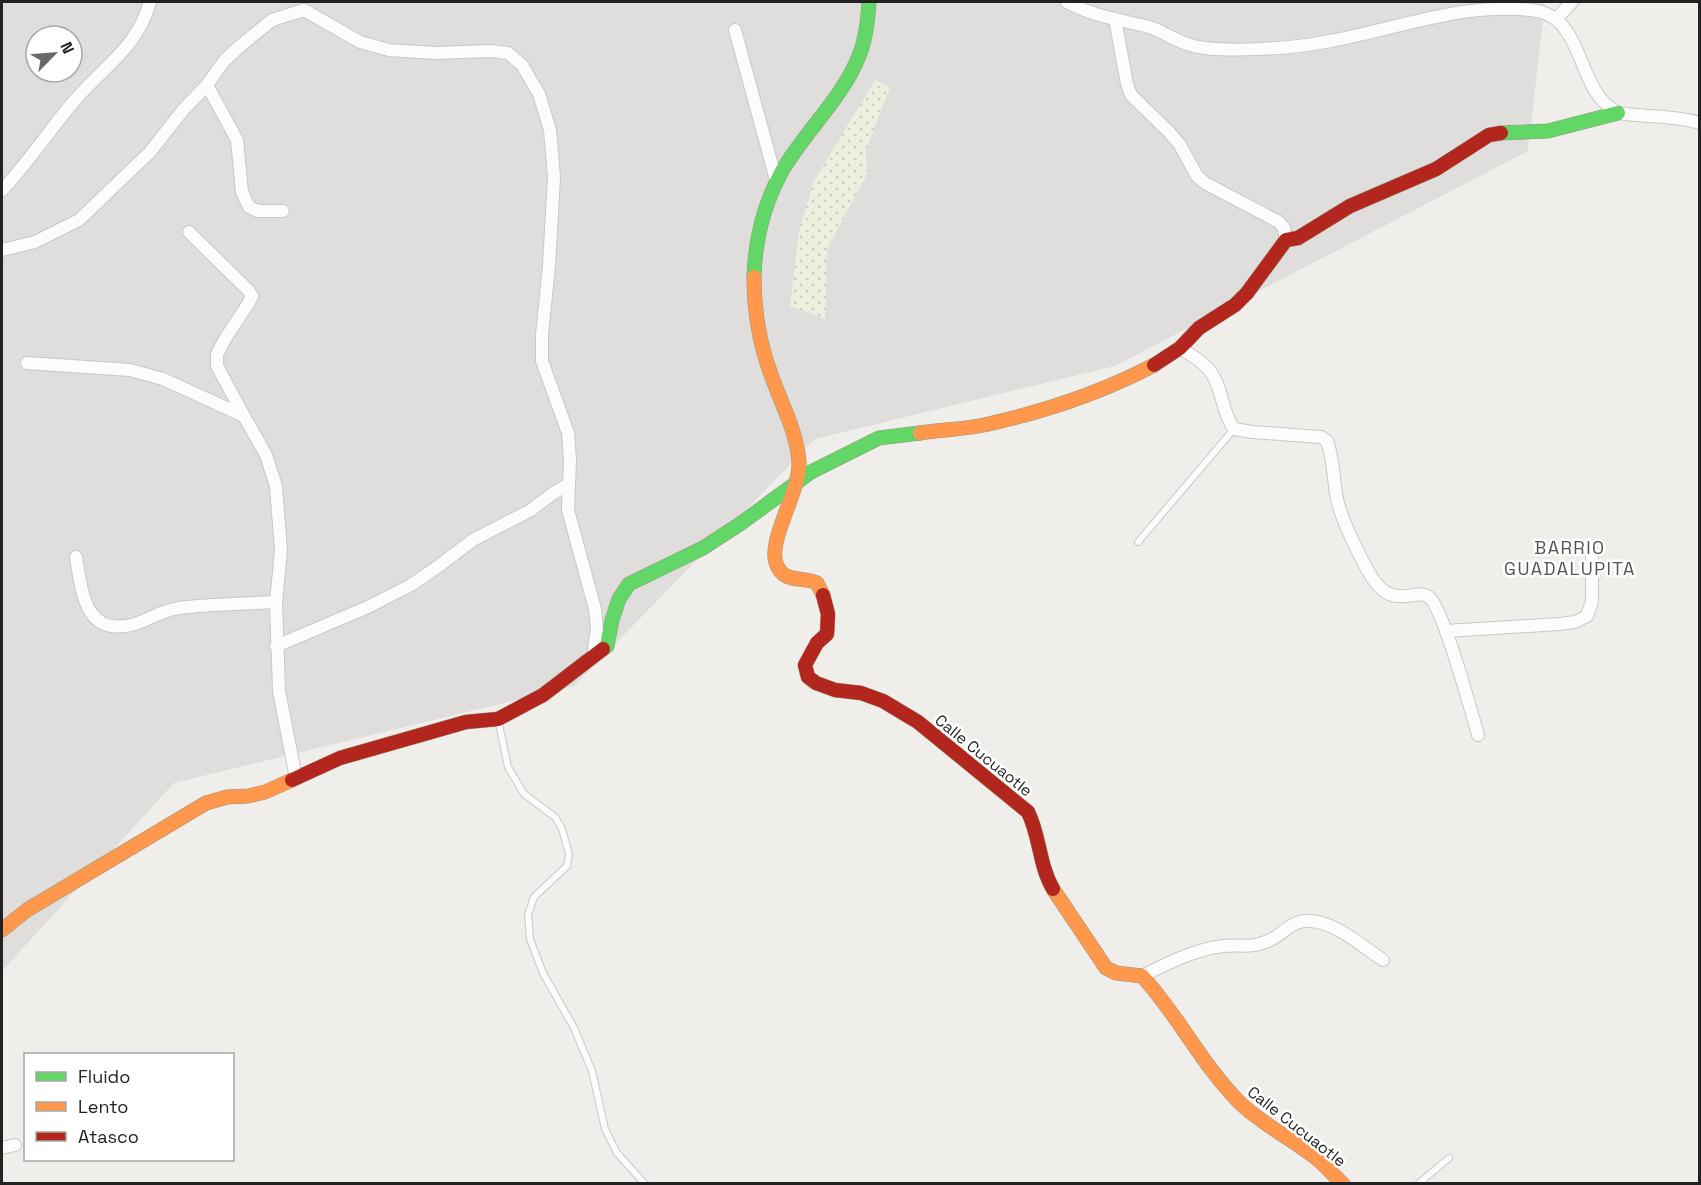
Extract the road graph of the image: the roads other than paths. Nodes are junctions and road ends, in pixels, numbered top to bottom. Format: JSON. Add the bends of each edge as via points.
{"nodes":[{"id":1,"x":150,"y":2,"type":"edge"},
{"id":2,"x":315,"y":2,"type":"edge"},
{"id":3,"x":869,"y":2,"type":"edge"},
{"id":4,"x":1067,"y":2,"type":"edge"},
{"id":5,"x":1572,"y":2,"type":"edge"},
{"id":6,"x":304,"y":10,"type":"junction"},
{"id":7,"x":1557,"y":18,"type":"junction"},
{"id":8,"x":1115,"y":19,"type":"junction"},
{"id":9,"x":735,"y":30,"type":"dead end"},
{"id":10,"x":207,"y":85,"type":"junction"},
{"id":11,"x":1617,"y":113,"type":"junction"},
{"id":12,"x":1700,"y":123,"type":"edge"},
{"id":13,"x":776,"y":180,"type":"junction"},
{"id":14,"x":2,"y":190,"type":"edge"},
{"id":15,"x":283,"y":210,"type":"dead end"},
{"id":16,"x":189,"y":232,"type":"dead end"},
{"id":17,"x":1287,"y":240,"type":"junction"},
{"id":18,"x":2,"y":250,"type":"edge"},
{"id":19,"x":1180,"y":348,"type":"junction"},
{"id":20,"x":27,"y":363,"type":"dead end"},
{"id":21,"x":244,"y":416,"type":"junction"},
{"id":22,"x":1234,"y":429,"type":"junction"},
{"id":23,"x":569,"y":484,"type":"junction"},
{"id":24,"x":797,"y":484,"type":"junction"},
{"id":25,"x":1138,"y":542,"type":"dead end"},
{"id":26,"x":1592,"y":551,"type":"dead end"},
{"id":27,"x":76,"y":557,"type":"dead end"},
{"id":28,"x":276,"y":602,"type":"junction"},
{"id":29,"x":1446,"y":631,"type":"junction"},
{"id":30,"x":276,"y":646,"type":"junction"},
{"id":31,"x":593,"y":657,"type":"junction"},
{"id":32,"x":498,"y":719,"type":"junction"},
{"id":33,"x":1478,"y":735,"type":"dead end"},
{"id":34,"x":296,"y":778,"type":"junction"},
{"id":35,"x":2,"y":930,"type":"edge"},
{"id":36,"x":1383,"y":960,"type":"dead end"},
{"id":37,"x":1142,"y":976,"type":"junction"},
{"id":38,"x":15,"y":1144,"type":"dead end"},
{"id":39,"x":2,"y":1148,"type":"edge"},
{"id":40,"x":1449,"y":1158,"type":"dead end"},
{"id":41,"x":645,"y":1184,"type":"edge"},
{"id":42,"x":1343,"y":1184,"type":"edge"},
{"id":43,"x":1418,"y":1184,"type":"edge"}],
"edges":[{"from":1,"to":14,"type":"street","via":[[139,32],[74,102]]},
{"from":2,"to":6,"type":"street"},
{"from":3,"to":13,"type":"street","via":[[868,26],[852,71]]},
{"from":4,"to":8,"type":"street"},
{"from":5,"to":7,"type":"street"},
{"from":6,"to":10,"type":"street","via":[[272,20],[254,33],[224,61]]},
{"from":6,"to":23,"type":"street","via":[[360,42],[389,50],[508,53],[522,65],[539,93],[550,130],[554,177],[542,361],[568,433]]},
{"from":7,"to":8,"type":"street","via":[[1526,9],[1458,10],[1325,42],[1243,49],[1189,45],[1152,28]]},
{"from":7,"to":11,"type":"street","via":[[1573,41],[1595,93]]},
{"from":8,"to":17,"type":"street","via":[[1131,95],[1180,145],[1197,176],[1280,222]]},
{"from":9,"to":13,"type":"street"},
{"from":10,"to":15,"type":"street","via":[[237,140],[242,192],[249,207],[258,211]]},
{"from":10,"to":18,"type":"street","via":[[150,152],[80,220],[35,242]]},
{"from":11,"to":12,"type":"street"},
{"from":11,"to":17,"type":"street","via":[[1548,131],[1490,135],[1436,169],[1350,206],[1298,238]]},
{"from":13,"to":24,"type":"street","via":[[760,226],[755,263],[756,319],[773,380],[793,427],[799,465]]},
{"from":16,"to":21,"type":"street","via":[[252,296],[217,354],[218,366]]},
{"from":17,"to":19,"type":"street","via":[[1247,293],[1198,328]]},
{"from":19,"to":22,"type":"street","via":[[1210,370]]},
{"from":19,"to":24,"type":"street","via":[[1123,381],[1054,406],[983,425],[879,438],[811,472]]},
{"from":20,"to":21,"type":"street","via":[[130,370],[163,379]]},
{"from":21,"to":28,"type":"street","via":[[267,455],[276,486],[281,551]]},
{"from":22,"to":25,"type":"lane"},
{"from":22,"to":29,"type":"street","via":[[1321,437],[1327,441],[1342,516],[1372,578],[1391,595],[1429,597]]},
{"from":23,"to":30,"type":"street","via":[[531,510],[473,540],[411,585]]},
{"from":23,"to":31,"type":"street","via":[[568,510],[595,609]]},
{"from":24,"to":31,"type":"street","via":[[703,548],[629,584],[619,599],[607,646]]},
{"from":24,"to":37,"type":"street","name":"Calle Cucuaotle","via":[[775,560],[782,574],[790,579],[819,584],[827,602],[827,634],[805,665],[808,677],[835,690],[883,701],[918,722],[1013,798],[1034,821],[1051,886],[1098,957],[1116,973]]},
{"from":26,"to":29,"type":"street","via":[[1592,601],[1587,616],[1560,624]]},
{"from":27,"to":28,"type":"street","via":[[83,600],[89,611],[117,627],[177,608]]},
{"from":28,"to":30,"type":"street"},
{"from":29,"to":33,"type":"street"},
{"from":30,"to":34,"type":"street","via":[[279,691]]},
{"from":31,"to":32,"type":"street","via":[[543,695]]},
{"from":32,"to":34,"type":"street","via":[[466,722],[340,758]]},
{"from":32,"to":41,"type":"lane","via":[[508,767],[524,794],[555,817],[569,854],[567,866],[534,897],[528,915],[530,939],[592,1071],[605,1129],[617,1153]]},
{"from":34,"to":35,"type":"street","via":[[265,792],[206,803],[27,910]]},
{"from":36,"to":37,"type":"street","via":[[1334,927],[1312,921],[1295,922],[1270,940],[1251,947],[1194,951]]},
{"from":37,"to":42,"type":"street","name":"Calle Cucuaotle","via":[[1238,1101],[1316,1158]]},
{"from":38,"to":39,"type":"street"},
{"from":40,"to":43,"type":"lane"}]}
